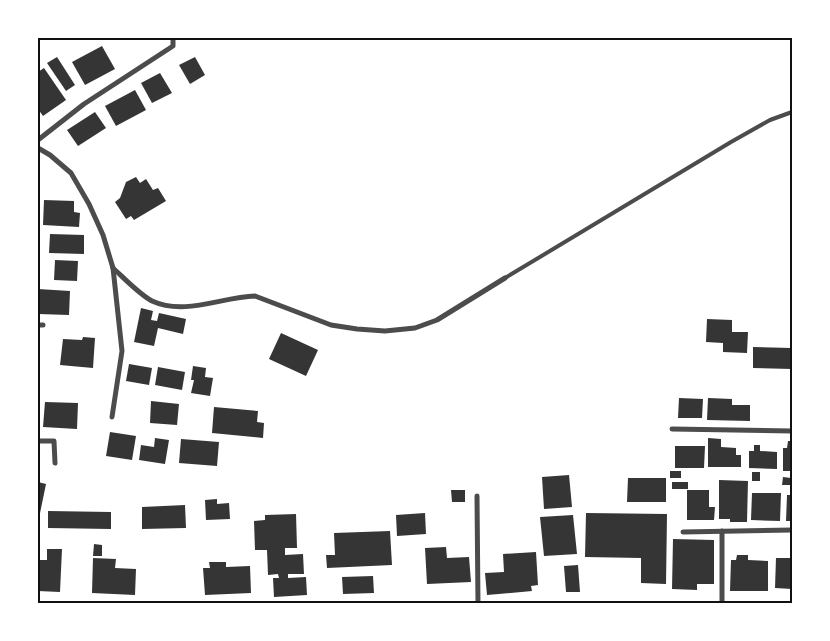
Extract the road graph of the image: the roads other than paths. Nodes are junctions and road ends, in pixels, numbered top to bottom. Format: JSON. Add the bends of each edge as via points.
{"nodes":[{"id":1,"x":173,"y":38,"type":"edge"},
{"id":2,"x":792,"y":112,"type":"edge"},
{"id":3,"x":38,"y":140,"type":"edge"},
{"id":4,"x":38,"y":148,"type":"edge"},
{"id":5,"x":113,"y":268,"type":"junction"},
{"id":6,"x":505,"y":278,"type":"joint"},
{"id":7,"x":112,"y":417,"type":"dead end"},
{"id":8,"x":672,"y":429,"type":"dead end"},
{"id":9,"x":792,"y":431,"type":"edge"},
{"id":10,"x":38,"y":440,"type":"edge"},
{"id":11,"x":55,"y":463,"type":"dead end"},
{"id":12,"x":477,"y":496,"type":"dead end"},
{"id":13,"x":792,"y":530,"type":"edge"},
{"id":14,"x":722,"y":531,"type":"junction"},
{"id":15,"x":683,"y":532,"type":"dead end"},
{"id":16,"x":478,"y":604,"type":"edge"},
{"id":17,"x":722,"y":604,"type":"edge"}],
"edges":[{"from":1,"to":3,"type":"street","via":[[173,46],[84,104]]},
{"from":2,"to":6,"type":"lane","via":[[770,120],[731,142]]},
{"from":4,"to":5,"type":"street","via":[[70,173],[89,204]]},
{"from":5,"to":6,"type":"street","via":[[150,300],[164,305],[178,308],[255,296],[331,325],[385,331],[415,328],[437,320]]},
{"from":5,"to":7,"type":"street","via":[[122,351]]},
{"from":8,"to":9,"type":"street"},
{"from":10,"to":11,"type":"street","via":[[54,441]]},
{"from":12,"to":16,"type":"street"},
{"from":13,"to":14,"type":"street"},
{"from":14,"to":15,"type":"street"},
{"from":14,"to":17,"type":"street"}]}
